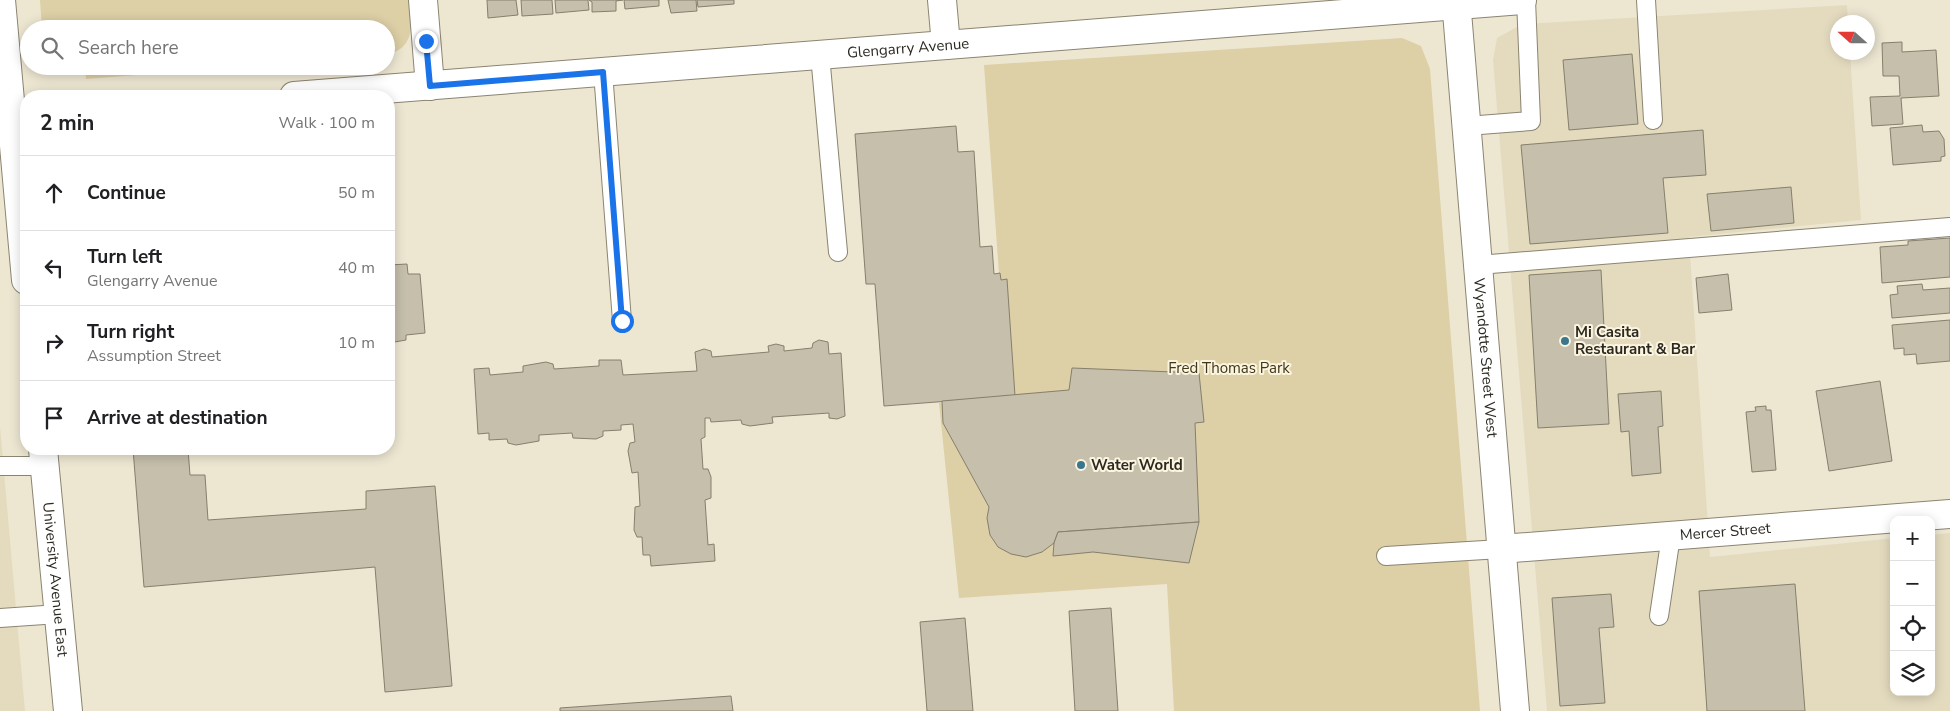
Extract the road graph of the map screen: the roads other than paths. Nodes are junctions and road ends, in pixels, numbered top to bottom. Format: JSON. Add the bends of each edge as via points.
{"nodes":[{"id":1,"x":1,"y":0,"type":"edge"},
{"id":2,"x":423,"y":0,"type":"edge"},
{"id":3,"x":942,"y":0,"type":"edge"},
{"id":4,"x":1522,"y":0,"type":"edge"},
{"id":5,"x":1526,"y":0,"type":"edge"},
{"id":6,"x":1646,"y":0,"type":"edge"},
{"id":7,"x":1456,"y":3,"type":"edge"},
{"id":8,"x":946,"y":45,"type":"junction"},
{"id":9,"x":820,"y":55,"type":"junction"},
{"id":10,"x":603,"y":72,"type":"junction"},
{"id":11,"x":430,"y":86,"type":"junction"},
{"id":12,"x":376,"y":90,"type":"edge"},
{"id":13,"x":12,"y":120,"type":"edge"},
{"id":14,"x":1653,"y":120,"type":"dead end"},
{"id":15,"x":1467,"y":126,"type":"junction"},
{"id":16,"x":20,"y":211,"type":"edge"},
{"id":17,"x":1950,"y":227,"type":"edge"},
{"id":18,"x":838,"y":252,"type":"dead end"},
{"id":19,"x":1478,"y":265,"type":"junction"},
{"id":20,"x":622,"y":321,"type":"dead end"},
{"id":21,"x":44,"y":458,"type":"edge"},
{"id":22,"x":0,"y":466,"type":"edge"},
{"id":23,"x":1950,"y":514,"type":"edge"},
{"id":24,"x":1928,"y":516,"type":"edge"},
{"id":25,"x":1890,"y":519,"type":"edge"},
{"id":26,"x":1671,"y":536,"type":"junction"},
{"id":27,"x":1501,"y":549,"type":"junction"},
{"id":28,"x":1386,"y":556,"type":"dead end"},
{"id":29,"x":58,"y":614,"type":"junction"},
{"id":30,"x":1659,"y":616,"type":"dead end"},
{"id":31,"x":0,"y":618,"type":"edge"},
{"id":32,"x":68,"y":711,"type":"edge"},
{"id":33,"x":1514,"y":711,"type":"edge"}],
"edges":[{"from":1,"to":13,"type":"main road"},
{"from":2,"to":11,"type":"main road"},
{"from":3,"to":8,"type":"main road"},
{"from":4,"to":7,"type":"main road","name":"Glengarry Avenue"},
{"from":5,"to":15,"type":"lane","via":[[1531,121]]},
{"from":6,"to":14,"type":"lane"},
{"from":7,"to":8,"type":"main road","name":"Glengarry Avenue"},
{"from":7,"to":15,"type":"main road","name":"Wyandotte Street West"},
{"from":8,"to":9,"type":"main road","name":"Glengarry Avenue"},
{"from":9,"to":10,"type":"main road","name":"Glengarry Avenue"},
{"from":9,"to":18,"type":"lane"},
{"from":10,"to":11,"type":"main road","name":"Glengarry Avenue"},
{"from":10,"to":20,"type":"lane"},
{"from":11,"to":12,"type":"main road","name":"Glengarry Avenue"},
{"from":13,"to":16,"type":"main road"},
{"from":15,"to":19,"type":"main road","name":"Wyandotte Street West"},
{"from":17,"to":19,"type":"lane"},
{"from":19,"to":27,"type":"main road","name":"Wyandotte Street West"},
{"from":21,"to":22,"type":"lane"},
{"from":21,"to":29,"type":"main road","name":"University Avenue East"},
{"from":23,"to":24,"type":"main road","name":"Mercer Street"},
{"from":25,"to":26,"type":"main road","name":"Mercer Street"},
{"from":26,"to":27,"type":"main road","name":"Mercer Street"},
{"from":26,"to":30,"type":"lane"},
{"from":27,"to":28,"type":"lane"},
{"from":27,"to":33,"type":"main road","name":"Wyandotte Street West"},
{"from":29,"to":31,"type":"lane"},
{"from":29,"to":32,"type":"main road","name":"University Avenue East"}]}
